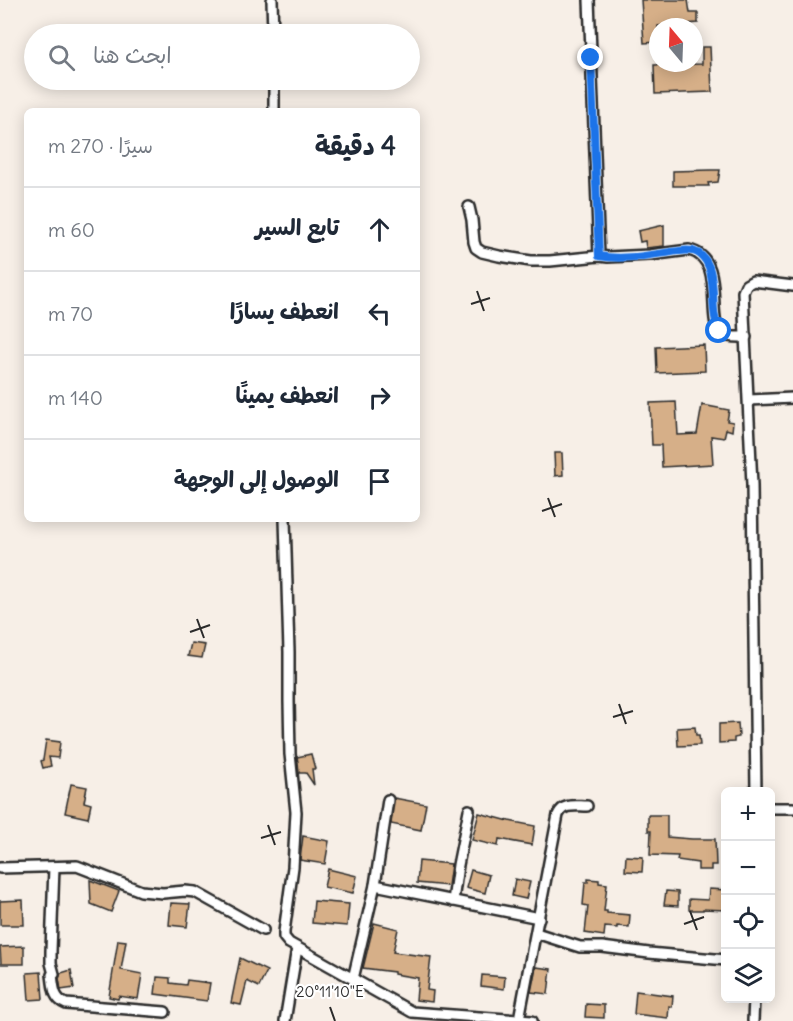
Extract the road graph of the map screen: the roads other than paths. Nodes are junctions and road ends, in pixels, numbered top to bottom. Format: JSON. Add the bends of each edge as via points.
{"nodes":[{"id":1,"x":272,"y":0,"type":"edge"},
{"id":2,"x":589,"y":0,"type":"edge"},
{"id":3,"x":273,"y":24,"type":"edge"},
{"id":4,"x":274,"y":90,"type":"edge"},
{"id":5,"x":274,"y":108,"type":"edge"},
{"id":6,"x":468,"y":207,"type":"dead end"},
{"id":7,"x":599,"y":256,"type":"junction"},
{"id":8,"x":793,"y":286,"type":"edge"},
{"id":9,"x":746,"y":337,"type":"junction"},
{"id":10,"x":793,"y":398,"type":"edge"},
{"id":11,"x":748,"y":400,"type":"junction"},
{"id":12,"x":285,"y":522,"type":"edge"},
{"id":13,"x":756,"y":787,"type":"edge"},
{"id":14,"x":388,"y":800,"type":"dead end"},
{"id":15,"x":587,"y":806,"type":"dead end"},
{"id":16,"x":775,"y":808,"type":"edge"},
{"id":17,"x":793,"y":808,"type":"edge"},
{"id":18,"x":469,"y":810,"type":"dead end"},
{"id":19,"x":54,"y":867,"type":"junction"},
{"id":20,"x":0,"y":868,"type":"edge"},
{"id":21,"x":375,"y":885,"type":"junction"},
{"id":22,"x":453,"y":901,"type":"junction"},
{"id":23,"x":539,"y":918,"type":"junction"},
{"id":24,"x":264,"y":930,"type":"dead end"},
{"id":25,"x":536,"y":933,"type":"junction"},
{"id":26,"x":297,"y":948,"type":"junction"},
{"id":27,"x":721,"y":960,"type":"edge"},
{"id":28,"x":353,"y":979,"type":"junction"},
{"id":29,"x":754,"y":1003,"type":"edge"},
{"id":30,"x":165,"y":1012,"type":"dead end"},
{"id":31,"x":411,"y":1016,"type":"edge"},
{"id":32,"x":519,"y":1019,"type":"junction"},
{"id":33,"x":285,"y":1021,"type":"edge"},
{"id":34,"x":532,"y":1021,"type":"edge"},
{"id":35,"x":753,"y":1021,"type":"edge"}],
"edges":[{"from":1,"to":3,"type":"street"},
{"from":2,"to":7,"type":"street"},
{"from":4,"to":5,"type":"street"},
{"from":6,"to":7,"type":"street","via":[[475,246],[482,252],[531,261]]},
{"from":7,"to":9,"type":"street","via":[[689,250],[699,254],[710,272],[719,331]]},
{"from":8,"to":9,"type":"street","via":[[753,281],[746,285]]},
{"from":9,"to":11,"type":"street"},
{"from":10,"to":11,"type":"street"},
{"from":11,"to":13,"type":"street"},
{"from":12,"to":26,"type":"street","via":[[290,754],[296,812],[284,932],[286,940]]},
{"from":14,"to":21,"type":"street"},
{"from":15,"to":23,"type":"street","via":[[567,806],[559,813]]},
{"from":16,"to":17,"type":"street"},
{"from":18,"to":22,"type":"street"},
{"from":19,"to":20,"type":"street"},
{"from":19,"to":24,"type":"street","via":[[80,867],[147,892],[195,892]]},
{"from":19,"to":30,"type":"street","via":[[51,963],[59,1001]]},
{"from":21,"to":22,"type":"street"},
{"from":21,"to":28,"type":"street"},
{"from":22,"to":23,"type":"street"},
{"from":23,"to":25,"type":"street"},
{"from":25,"to":27,"type":"street","via":[[580,947]]},
{"from":25,"to":32,"type":"street"},
{"from":26,"to":28,"type":"street"},
{"from":26,"to":33,"type":"street"},
{"from":28,"to":31,"type":"street"},
{"from":29,"to":35,"type":"street"},
{"from":31,"to":32,"type":"street"},
{"from":32,"to":34,"type":"street"}]}
